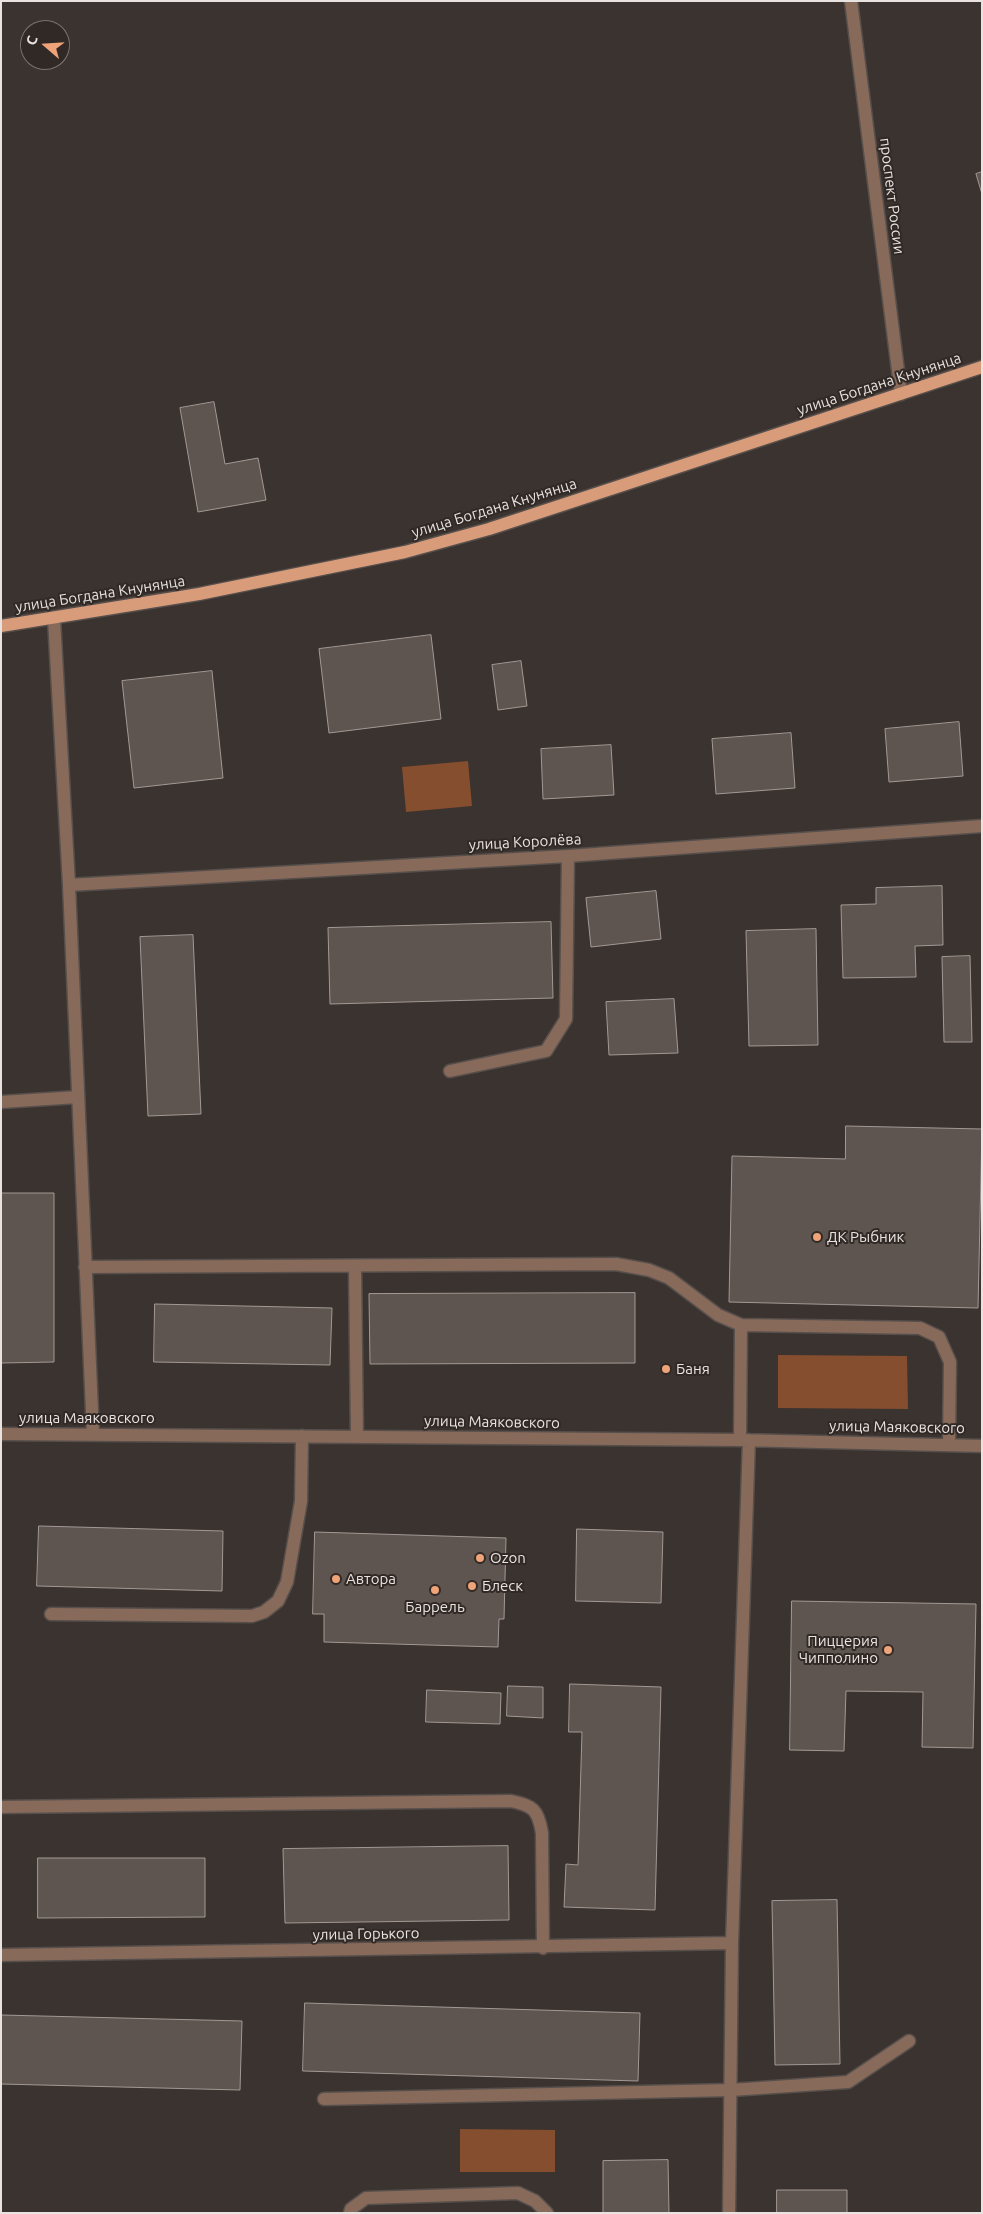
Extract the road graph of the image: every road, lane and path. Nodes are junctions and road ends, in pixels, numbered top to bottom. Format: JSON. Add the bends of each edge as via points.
{"nodes":[{"id":1,"x":851,"y":1,"type":"edge"},
{"id":2,"x":982,"y":367,"type":"edge"},
{"id":3,"x":901,"y":394,"type":"junction"},
{"id":4,"x":54,"y":619,"type":"junction"},
{"id":5,"x":1,"y":626,"type":"edge"},
{"id":6,"x":982,"y":826,"type":"edge"},
{"id":7,"x":568,"y":856,"type":"junction"},
{"id":8,"x":69,"y":885,"type":"junction"},
{"id":9,"x":450,"y":1071,"type":"dead end"},
{"id":10,"x":78,"y":1097,"type":"junction"},
{"id":11,"x":1,"y":1102,"type":"edge"},
{"id":12,"x":355,"y":1266,"type":"junction"},
{"id":13,"x":86,"y":1267,"type":"junction"},
{"id":14,"x":741,"y":1325,"type":"junction"},
{"id":15,"x":1,"y":1434,"type":"edge"},
{"id":16,"x":93,"y":1434,"type":"junction"},
{"id":17,"x":302,"y":1436,"type":"junction"},
{"id":18,"x":357,"y":1436,"type":"junction"},
{"id":19,"x":744,"y":1440,"type":"junction"},
{"id":20,"x":949,"y":1445,"type":"junction"},
{"id":21,"x":982,"y":1446,"type":"edge"},
{"id":22,"x":50,"y":1614,"type":"dead end"},
{"id":23,"x":1,"y":1807,"type":"edge"},
{"id":24,"x":732,"y":1943,"type":"junction"},
{"id":25,"x":543,"y":1948,"type":"junction"},
{"id":26,"x":1,"y":1955,"type":"edge"},
{"id":27,"x":909,"y":2041,"type":"dead end"},
{"id":28,"x":731,"y":2090,"type":"junction"},
{"id":29,"x":324,"y":2099,"type":"dead end"},
{"id":30,"x":350,"y":2213,"type":"edge"},
{"id":31,"x":547,"y":2213,"type":"edge"},
{"id":32,"x":729,"y":2213,"type":"edge"}],
"edges":[{"from":1,"to":3,"type":"street","name":"проспект России"},
{"from":2,"to":3,"type":"main road","name":"улица Богдана Кнунянца"},
{"from":3,"to":4,"type":"main road","name":"улица Богдана Кнунянца","via":[[526,517],[405,552],[270,581]]},
{"from":4,"to":5,"type":"main road","name":"улица Богдана Кнунянца"},
{"from":4,"to":8,"type":"street"},
{"from":6,"to":7,"type":"street","name":"улица Королёва"},
{"from":7,"to":8,"type":"street","name":"улица Королёва"},
{"from":7,"to":9,"type":"street","via":[[566,1018],[546,1050]]},
{"from":8,"to":10,"type":"street"},
{"from":10,"to":11,"type":"street"},
{"from":10,"to":13,"type":"street"},
{"from":12,"to":13,"type":"street"},
{"from":12,"to":14,"type":"street","via":[[616,1264],[669,1278],[718,1315]]},
{"from":12,"to":18,"type":"street"},
{"from":13,"to":16,"type":"street"},
{"from":14,"to":19,"type":"street"},
{"from":14,"to":20,"type":"street","via":[[920,1328],[939,1337],[950,1362]]},
{"from":15,"to":16,"type":"street","name":"улица Маяковского"},
{"from":16,"to":17,"type":"street","name":"улица Маяковского"},
{"from":17,"to":18,"type":"street","name":"улица Маяковского"},
{"from":17,"to":22,"type":"street","via":[[301,1501],[287,1582],[278,1601],[264,1612],[252,1616]]},
{"from":18,"to":19,"type":"street","name":"улица Маяковского"},
{"from":19,"to":20,"type":"street","name":"улица Маяковского"},
{"from":19,"to":24,"type":"street"},
{"from":20,"to":21,"type":"street","name":"улица Маяковского"},
{"from":23,"to":25,"type":"street","via":[[510,1801],[528,1805],[539,1816],[542,1833]]},
{"from":24,"to":25,"type":"street","name":"улица Горького"},
{"from":24,"to":28,"type":"street"},
{"from":25,"to":26,"type":"street","name":"улица Горького"},
{"from":27,"to":28,"type":"street","via":[[848,2082]]},
{"from":28,"to":29,"type":"street"},
{"from":28,"to":32,"type":"street"},
{"from":30,"to":31,"type":"street","via":[[366,2198],[518,2193],[535,2201]]}]}
